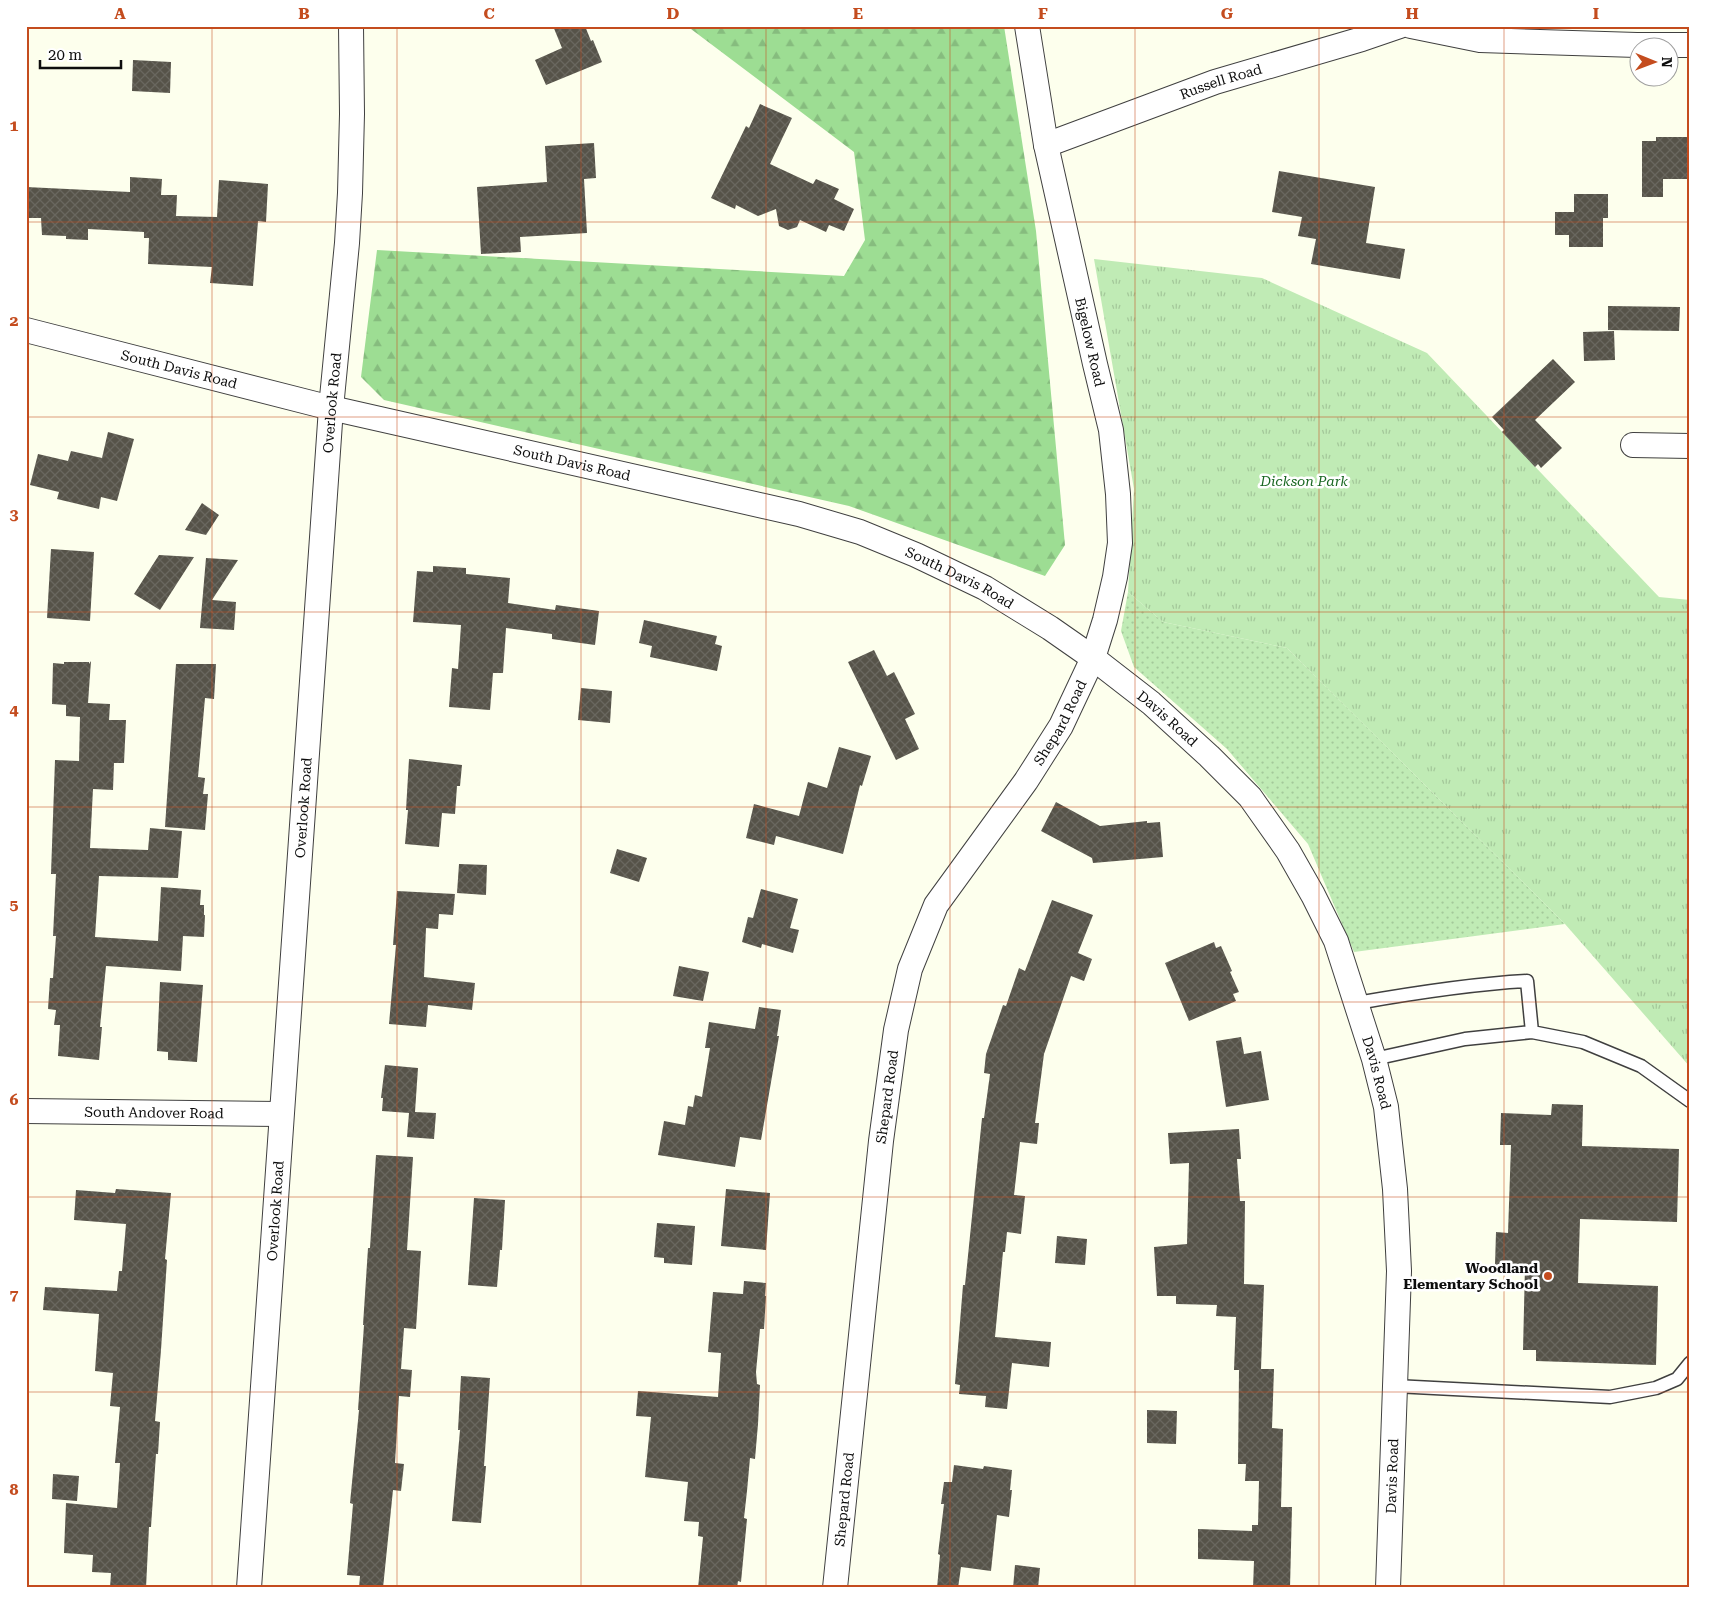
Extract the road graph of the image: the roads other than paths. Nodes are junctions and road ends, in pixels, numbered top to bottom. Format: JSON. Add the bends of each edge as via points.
{"nodes":[{"id":1,"x":351,"y":26,"type":"edge"},
{"id":2,"x":1027,"y":26,"type":"edge"},
{"id":3,"x":1400,"y":26,"type":"edge"},
{"id":4,"x":1411,"y":26,"type":"edge"},
{"id":5,"x":1690,"y":45,"type":"edge"},
{"id":6,"x":1046,"y":145,"type":"junction"},
{"id":7,"x":26,"y":330,"type":"edge"},
{"id":8,"x":331,"y":408,"type":"junction"},
{"id":9,"x":1633,"y":445,"type":"dead end"},
{"id":10,"x":1690,"y":446,"type":"edge"},
{"id":11,"x":1093,"y":658,"type":"junction"},
{"id":12,"x":1357,"y":1003,"type":"junction"},
{"id":13,"x":1532,"y":1032,"type":"junction"},
{"id":14,"x":1374,"y":1059,"type":"junction"},
{"id":15,"x":1690,"y":1101,"type":"edge"},
{"id":16,"x":26,"y":1111,"type":"edge"},
{"id":17,"x":282,"y":1114,"type":"junction"},
{"id":18,"x":1690,"y":1363,"type":"edge"},
{"id":19,"x":1395,"y":1386,"type":"junction"},
{"id":20,"x":249,"y":1588,"type":"edge"},
{"id":21,"x":835,"y":1588,"type":"edge"},
{"id":22,"x":1388,"y":1588,"type":"edge"}],
"edges":[{"from":1,"to":8,"type":"street","name":"Overlook Road","via":[[350,193]]},
{"from":2,"to":6,"type":"street","name":"Bigelow Road"},
{"from":3,"to":6,"type":"street","name":"Russell Road","via":[[1215,82]]},
{"from":4,"to":5,"type":"street","via":[[1480,40]]},
{"from":6,"to":11,"type":"street","name":"Bigelow Road","via":[[1112,430],[1118,494],[1120,544],[1115,577]]},
{"from":7,"to":8,"type":"street","name":"South Davis Road"},
{"from":8,"to":11,"type":"street","name":"South Davis Road","via":[[799,514],[860,532],[985,588]]},
{"from":8,"to":17,"type":"street","name":"Overlook Road"},
{"from":9,"to":10,"type":"street"},
{"from":11,"to":12,"type":"street","name":"Davis Road","via":[[1151,703],[1250,797],[1288,851],[1313,895],[1336,941]]},
{"from":11,"to":21,"type":"street","name":"Shepard Road","via":[[1061,726],[1026,781],[936,905],[910,969],[896,1030],[881,1141]]},
{"from":12,"to":13,"type":"lane","via":[[1483,983],[1527,982]]},
{"from":12,"to":14,"type":"street","name":"Davis Road"},
{"from":13,"to":14,"type":"lane","via":[[1465,1039]]},
{"from":13,"to":15,"type":"lane","via":[[1583,1042],[1641,1066]]},
{"from":14,"to":19,"type":"street","name":"Davis Road","via":[[1386,1107],[1395,1189],[1399,1271]]},
{"from":16,"to":17,"type":"street","name":"South Andover Road"},
{"from":17,"to":20,"type":"street","name":"Overlook Road"},
{"from":18,"to":19,"type":"lane","via":[[1677,1379],[1656,1388],[1610,1397]]},
{"from":19,"to":22,"type":"street","name":"Davis Road"}]}
